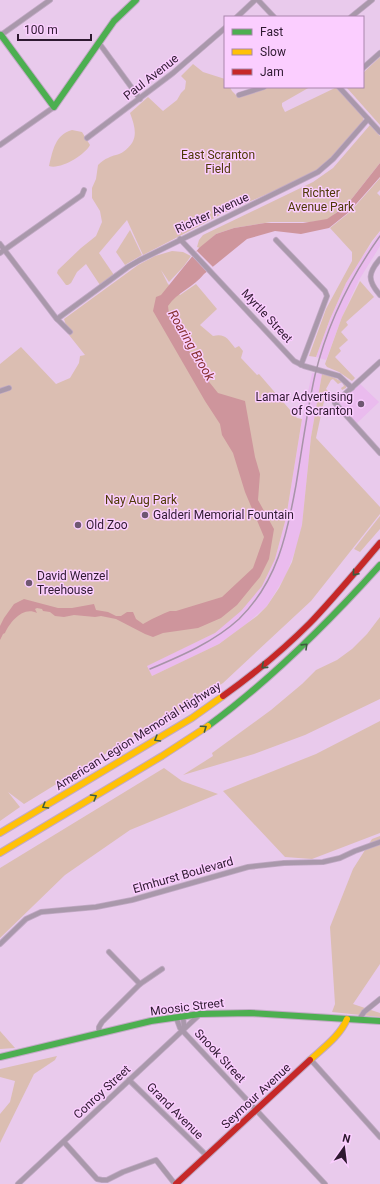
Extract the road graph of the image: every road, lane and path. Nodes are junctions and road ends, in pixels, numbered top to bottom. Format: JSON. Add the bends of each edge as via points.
{"nodes":[{"id":1,"x":50,"y":0,"type":"edge"},
{"id":2,"x":136,"y":0,"type":"edge"},
{"id":3,"x":257,"y":0,"type":"edge"},
{"id":4,"x":372,"y":0,"type":"edge"},
{"id":5,"x":238,"y":16,"type":"edge"},
{"id":6,"x":273,"y":16,"type":"edge"},
{"id":7,"x":353,"y":16,"type":"edge"},
{"id":8,"x":224,"y":29,"type":"edge"},
{"id":9,"x":0,"y":35,"type":"edge"},
{"id":10,"x":99,"y":43,"type":"junction"},
{"id":11,"x":380,"y":53,"type":"edge"},
{"id":12,"x":364,"y":67,"type":"edge"},
{"id":13,"x":261,"y":88,"type":"edge"},
{"id":14,"x":340,"y":88,"type":"edge"},
{"id":15,"x":239,"y":95,"type":"dead end"},
{"id":16,"x":140,"y":99,"type":"junction"},
{"id":17,"x":54,"y":106,"type":"junction"},
{"id":18,"x":368,"y":119,"type":"junction"},
{"id":19,"x":380,"y":132,"type":"edge"},
{"id":20,"x":87,"y":138,"type":"dead end"},
{"id":21,"x":0,"y":145,"type":"edge"},
{"id":22,"x":84,"y":190,"type":"dead end"},
{"id":23,"x":180,"y":239,"type":"junction"},
{"id":24,"x":276,"y":240,"type":"dead end"},
{"id":25,"x":0,"y":244,"type":"edge"},
{"id":26,"x":4,"y":250,"type":"junction"},
{"id":27,"x":0,"y":253,"type":"edge"},
{"id":28,"x":380,"y":259,"type":"edge"},
{"id":29,"x":380,"y":295,"type":"edge"},
{"id":30,"x":57,"y":320,"type":"junction"},
{"id":31,"x":70,"y":332,"type":"dead end"},
{"id":32,"x":380,"y":362,"type":"edge"},
{"id":33,"x":301,"y":364,"type":"junction"},
{"id":34,"x":9,"y":388,"type":"dead end"},
{"id":35,"x":352,"y":388,"type":"junction"},
{"id":36,"x":0,"y":392,"type":"edge"},
{"id":37,"x":380,"y":453,"type":"edge"},
{"id":38,"x":380,"y":543,"type":"edge"},
{"id":39,"x":380,"y":566,"type":"edge"},
{"id":40,"x":0,"y":833,"type":"edge"},
{"id":41,"x":380,"y":842,"type":"edge"},
{"id":42,"x":0,"y":853,"type":"edge"},
{"id":43,"x":0,"y":944,"type":"edge"},
{"id":44,"x":109,"y":952,"type":"dead end"},
{"id":45,"x":162,"y":969,"type":"dead end"},
{"id":46,"x":140,"y":984,"type":"junction"},
{"id":47,"x":380,"y":999,"type":"edge"},
{"id":48,"x":200,"y":1014,"type":"junction"},
{"id":49,"x":180,"y":1016,"type":"junction"},
{"id":50,"x":347,"y":1019,"type":"junction"},
{"id":51,"x":359,"y":1020,"type":"junction"},
{"id":52,"x":380,"y":1022,"type":"edge"},
{"id":53,"x":183,"y":1030,"type":"junction"},
{"id":54,"x":99,"y":1034,"type":"junction"},
{"id":55,"x":0,"y":1057,"type":"edge"},
{"id":56,"x":311,"y":1060,"type":"junction"},
{"id":57,"x":130,"y":1080,"type":"junction"},
{"id":58,"x":257,"y":1110,"type":"junction"},
{"id":59,"x":380,"y":1137,"type":"edge"},
{"id":60,"x":64,"y":1142,"type":"junction"},
{"id":61,"x":207,"y":1156,"type":"junction"},
{"id":62,"x":18,"y":1184,"type":"edge"},
{"id":63,"x":176,"y":1184,"type":"edge"},
{"id":64,"x":325,"y":1184,"type":"edge"}],
"edges":[{"from":1,"to":9,"type":"street"},
{"from":2,"to":10,"type":"main road","via":[[118,17]]},
{"from":3,"to":5,"type":"street"},
{"from":3,"to":6,"type":"street"},
{"from":4,"to":7,"type":"street"},
{"from":8,"to":16,"type":"street","name":"Paul Avenue"},
{"from":9,"to":17,"type":"main road"},
{"from":10,"to":16,"type":"street"},
{"from":10,"to":17,"type":"main road"},
{"from":11,"to":12,"type":"street"},
{"from":13,"to":15,"type":"street"},
{"from":14,"to":18,"type":"street"},
{"from":16,"to":20,"type":"street","name":"Paul Avenue"},
{"from":17,"to":21,"type":"street"},
{"from":18,"to":19,"type":"street"},
{"from":18,"to":23,"type":"street","name":"Richter Avenue","via":[[318,172]]},
{"from":22,"to":26,"type":"street"},
{"from":23,"to":30,"type":"street","name":"Richter Avenue","via":[[128,267]]},
{"from":23,"to":33,"type":"street","name":"Myrtle Street","via":[[294,361]]},
{"from":24,"to":33,"type":"street","via":[[327,296]]},
{"from":25,"to":26,"type":"street"},
{"from":26,"to":27,"type":"street"},
{"from":26,"to":30,"type":"street"},
{"from":28,"to":29,"type":"street","via":[[372,268],[370,275],[372,284]]},
{"from":30,"to":31,"type":"street"},
{"from":32,"to":35,"type":"street"},
{"from":33,"to":35,"type":"street","name":"Myrtle Street","via":[[339,376]]},
{"from":34,"to":36,"type":"street"},
{"from":35,"to":37,"type":"street","via":[[335,403]]},
{"from":38,"to":40,"type":"main road","name":"American Legion Memorial Highway","one_way":true,"via":[[306,627],[244,682],[192,718]]},
{"from":42,"to":39,"type":"main road","one_way":true,"via":[[161,757],[236,705],[314,637]]},
{"from":41,"to":43,"type":"street","name":"Elmhurst Boulevard","via":[[323,862],[284,863],[246,868],[132,900],[96,907],[41,912],[26,919]]},
{"from":44,"to":46,"type":"street"},
{"from":45,"to":46,"type":"street"},
{"from":46,"to":54,"type":"street","via":[[102,1022]]},
{"from":47,"to":51,"type":"street","via":[[364,1012]]},
{"from":48,"to":49,"type":"main road","name":"Moosic Street"},
{"from":48,"to":50,"type":"main road","name":"Moosic Street","via":[[250,1013]]},
{"from":48,"to":53,"type":"street","name":"Conroy Street"},
{"from":49,"to":53,"type":"street","name":"Snook Street","via":[[179,1024]]},
{"from":49,"to":54,"type":"main road","name":"Moosic Street"},
{"from":50,"to":51,"type":"main road","name":"Moosic Street"},
{"from":50,"to":56,"type":"main road","name":"Seymour Avenue","via":[[335,1038]]},
{"from":51,"to":52,"type":"main road","name":"Moosic Street"},
{"from":53,"to":57,"type":"street","name":"Conroy Street"},
{"from":53,"to":58,"type":"street","name":"Snook Street"},
{"from":54,"to":55,"type":"main road","name":"Moosic Street"},
{"from":56,"to":58,"type":"main road","name":"Seymour Avenue"},
{"from":56,"to":59,"type":"street"},
{"from":57,"to":60,"type":"street","name":"Conroy Street"},
{"from":57,"to":61,"type":"street","name":"Grand Avenue"},
{"from":58,"to":61,"type":"main road","name":"Seymour Avenue"},
{"from":58,"to":64,"type":"street","name":"Snook Street"},
{"from":60,"to":62,"type":"street","name":"Conroy Street"},
{"from":60,"to":63,"type":"street","via":[[97,1179],[106,1180],[156,1160]]},
{"from":61,"to":63,"type":"main road","name":"Seymour Avenue"}]}
